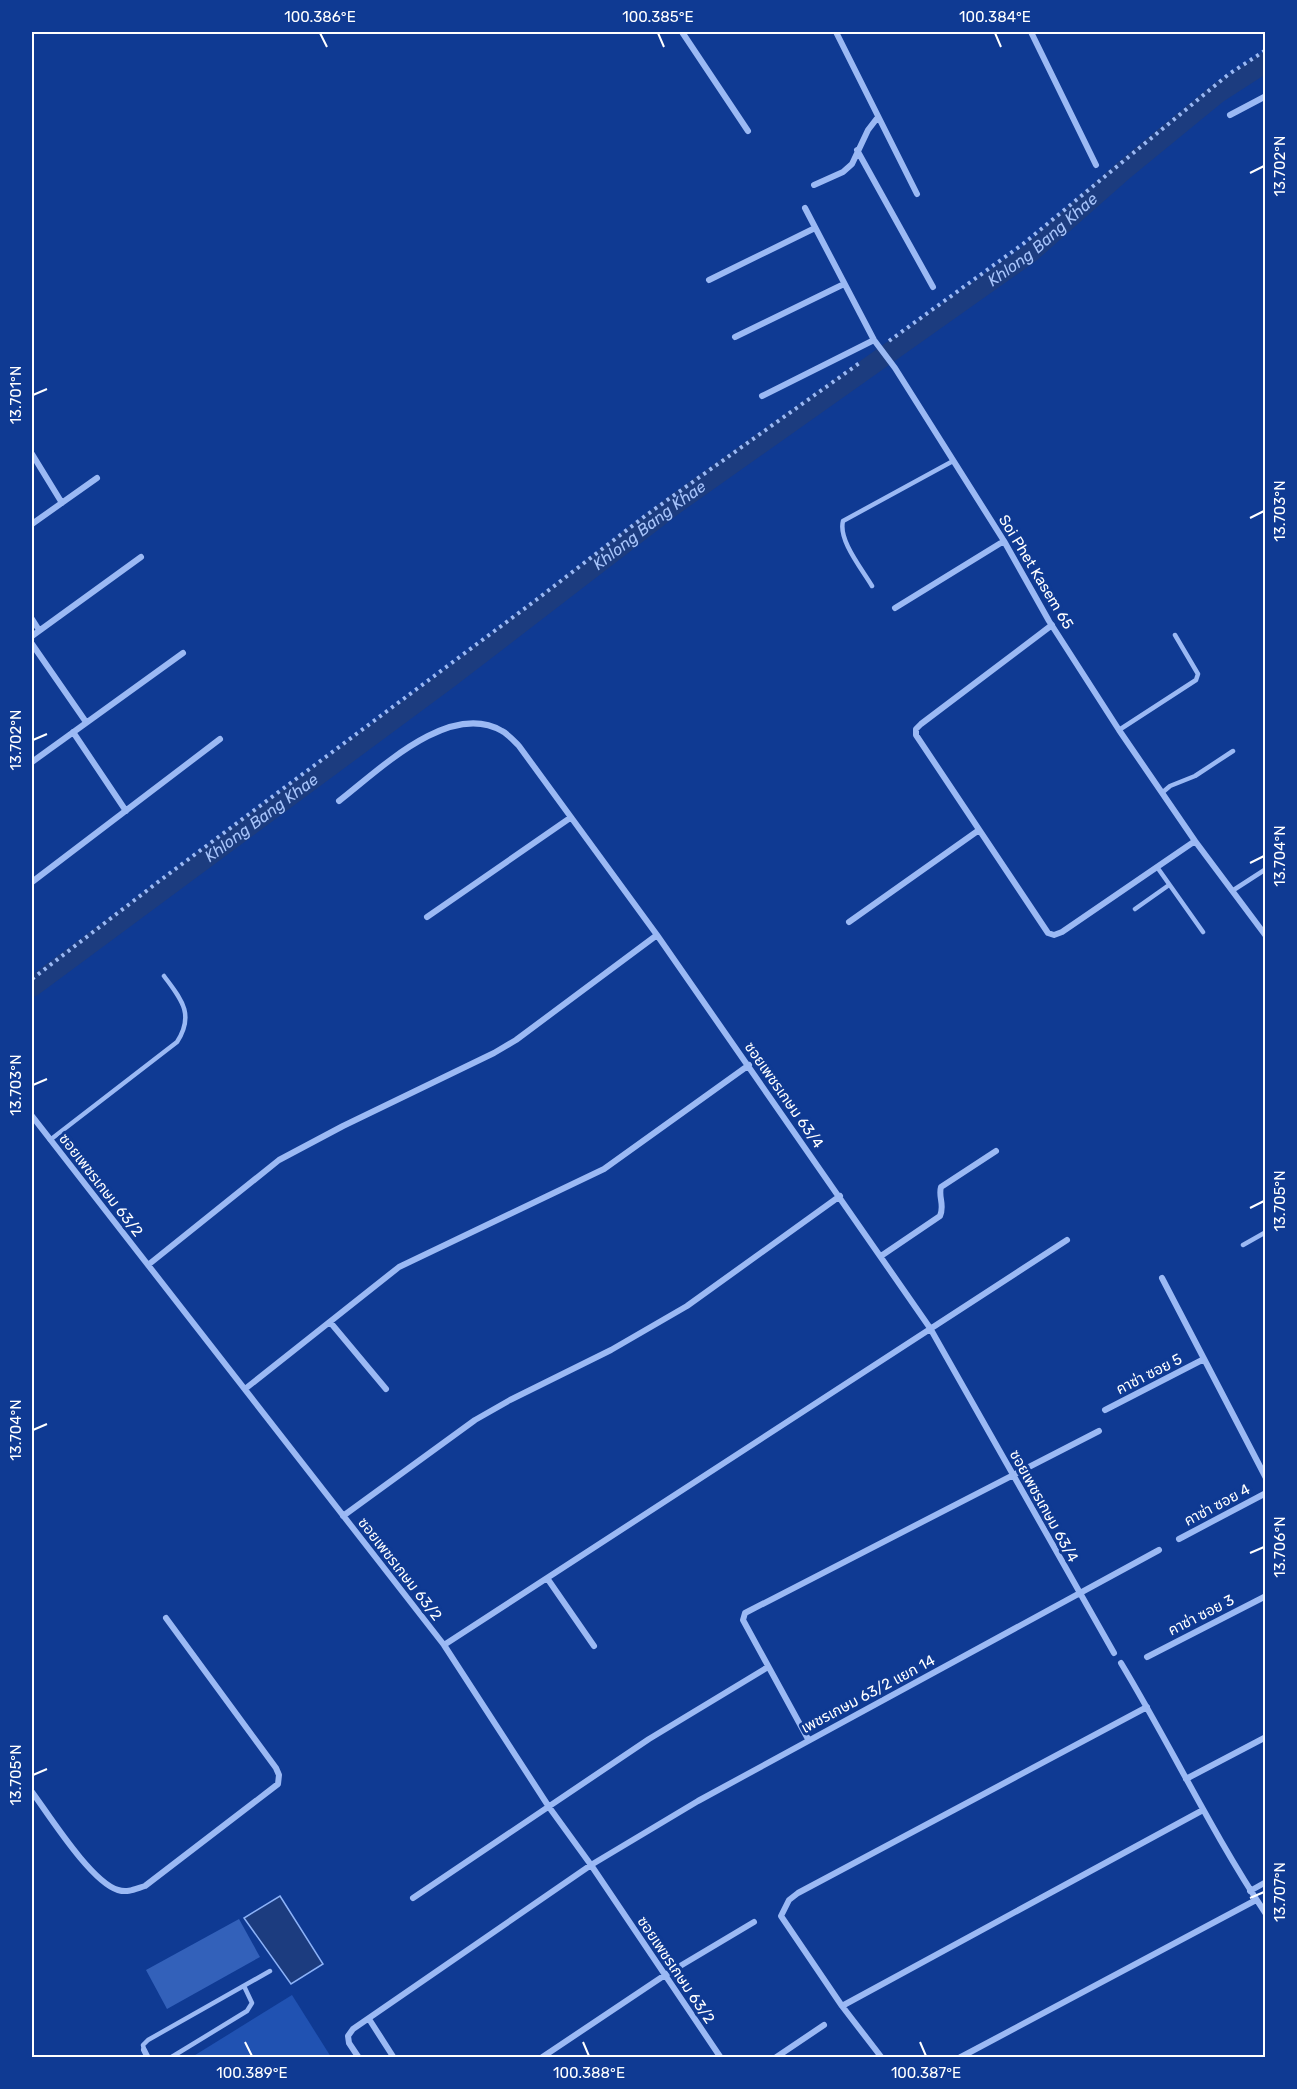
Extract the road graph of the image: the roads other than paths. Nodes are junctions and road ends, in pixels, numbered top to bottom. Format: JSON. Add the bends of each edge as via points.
{"nodes":[{"id":1,"x":682,"y":32,"type":"edge"},
{"id":2,"x":836,"y":32,"type":"edge"},
{"id":3,"x":1031,"y":32,"type":"edge"},
{"id":4,"x":1266,"y":96,"type":"edge"},
{"id":5,"x":1230,"y":115,"type":"dead end"},
{"id":6,"x":879,"y":117,"type":"junction"},
{"id":7,"x":748,"y":131,"type":"dead end"},
{"id":8,"x":857,"y":150,"type":"junction"},
{"id":9,"x":1096,"y":165,"type":"dead end"},
{"id":10,"x":814,"y":185,"type":"dead end"},
{"id":11,"x":917,"y":194,"type":"dead end"},
{"id":12,"x":805,"y":208,"type":"dead end"},
{"id":13,"x":815,"y":228,"type":"junction"},
{"id":14,"x":709,"y":280,"type":"dead end"},
{"id":15,"x":844,"y":284,"type":"junction"},
{"id":16,"x":933,"y":287,"type":"dead end"},
{"id":17,"x":735,"y":337,"type":"dead end"},
{"id":18,"x":874,"y":340,"type":"junction"},
{"id":19,"x":762,"y":396,"type":"dead end"},
{"id":20,"x":32,"y":454,"type":"edge"},
{"id":21,"x":953,"y":461,"type":"junction"},
{"id":22,"x":97,"y":477,"type":"dead end"},
{"id":23,"x":62,"y":502,"type":"junction"},
{"id":24,"x":32,"y":524,"type":"edge"},
{"id":25,"x":1004,"y":541,"type":"junction"},
{"id":26,"x":141,"y":557,"type":"dead end"},
{"id":27,"x":872,"y":586,"type":"dead end"},
{"id":28,"x":895,"y":608,"type":"dead end"},
{"id":29,"x":32,"y":619,"type":"edge"},
{"id":30,"x":1052,"y":625,"type":"junction"},
{"id":31,"x":39,"y":630,"type":"junction"},
{"id":32,"x":1175,"y":635,"type":"dead end"},
{"id":33,"x":32,"y":636,"type":"edge"},
{"id":34,"x":32,"y":645,"type":"edge"},
{"id":35,"x":183,"y":653,"type":"dead end"},
{"id":36,"x":86,"y":722,"type":"junction"},
{"id":37,"x":1119,"y":730,"type":"junction"},
{"id":38,"x":73,"y":732,"type":"junction"},
{"id":39,"x":220,"y":739,"type":"dead end"},
{"id":40,"x":1233,"y":751,"type":"dead end"},
{"id":41,"x":32,"y":762,"type":"edge"},
{"id":42,"x":1163,"y":792,"type":"junction"},
{"id":43,"x":339,"y":801,"type":"dead end"},
{"id":44,"x":126,"y":811,"type":"junction"},
{"id":45,"x":570,"y":818,"type":"junction"},
{"id":46,"x":979,"y":830,"type":"junction"},
{"id":47,"x":1195,"y":841,"type":"junction"},
{"id":48,"x":1157,"y":867,"type":"junction"},
{"id":49,"x":1266,"y":869,"type":"edge"},
{"id":50,"x":32,"y":882,"type":"edge"},
{"id":51,"x":1170,"y":885,"type":"junction"},
{"id":52,"x":1232,"y":891,"type":"junction"},
{"id":53,"x":1135,"y":909,"type":"dead end"},
{"id":54,"x":427,"y":917,"type":"dead end"},
{"id":55,"x":849,"y":922,"type":"dead end"},
{"id":56,"x":1203,"y":932,"type":"dead end"},
{"id":57,"x":657,"y":935,"type":"junction"},
{"id":58,"x":1266,"y":936,"type":"edge"},
{"id":59,"x":164,"y":976,"type":"dead end"},
{"id":60,"x":748,"y":1065,"type":"junction"},
{"id":61,"x":32,"y":1116,"type":"edge"},
{"id":62,"x":50,"y":1140,"type":"junction"},
{"id":63,"x":996,"y":1151,"type":"dead end"},
{"id":64,"x":840,"y":1196,"type":"junction"},
{"id":65,"x":1266,"y":1232,"type":"edge"},
{"id":66,"x":1067,"y":1240,"type":"dead end"},
{"id":67,"x":1243,"y":1245,"type":"dead end"},
{"id":68,"x":881,"y":1256,"type":"junction"},
{"id":69,"x":148,"y":1264,"type":"junction"},
{"id":70,"x":1162,"y":1278,"type":"dead end"},
{"id":71,"x":330,"y":1322,"type":"junction"},
{"id":72,"x":930,"y":1328,"type":"junction"},
{"id":73,"x":1204,"y":1359,"type":"junction"},
{"id":74,"x":245,"y":1389,"type":"junction"},
{"id":75,"x":386,"y":1389,"type":"dead end"},
{"id":76,"x":1105,"y":1410,"type":"dead end"},
{"id":77,"x":1099,"y":1431,"type":"dead end"},
{"id":78,"x":1013,"y":1474,"type":"junction"},
{"id":79,"x":1266,"y":1478,"type":"edge"},
{"id":80,"x":1266,"y":1493,"type":"edge"},
{"id":81,"x":344,"y":1516,"type":"junction"},
{"id":82,"x":1179,"y":1539,"type":"dead end"},
{"id":83,"x":1159,"y":1550,"type":"dead end"},
{"id":84,"x":547,"y":1578,"type":"junction"},
{"id":85,"x":1079,"y":1593,"type":"junction"},
{"id":86,"x":1266,"y":1596,"type":"edge"},
{"id":87,"x":166,"y":1618,"type":"dead end"},
{"id":88,"x":444,"y":1645,"type":"junction"},
{"id":89,"x":594,"y":1646,"type":"dead end"},
{"id":90,"x":1114,"y":1653,"type":"dead end"},
{"id":91,"x":1147,"y":1656,"type":"dead end"},
{"id":92,"x":1121,"y":1663,"type":"dead end"},
{"id":93,"x":768,"y":1667,"type":"junction"},
{"id":94,"x":1147,"y":1707,"type":"junction"},
{"id":95,"x":1266,"y":1737,"type":"edge"},
{"id":96,"x":808,"y":1739,"type":"junction"},
{"id":97,"x":1186,"y":1779,"type":"junction"},
{"id":98,"x":32,"y":1792,"type":"edge"},
{"id":99,"x":549,"y":1807,"type":"junction"},
{"id":100,"x":1203,"y":1810,"type":"junction"},
{"id":101,"x":591,"y":1865,"type":"junction"},
{"id":102,"x":1266,"y":1882,"type":"edge"},
{"id":103,"x":1250,"y":1891,"type":"junction"},
{"id":104,"x":413,"y":1898,"type":"dead end"},
{"id":105,"x":1256,"y":1900,"type":"junction"},
{"id":106,"x":1266,"y":1914,"type":"edge"},
{"id":107,"x":754,"y":1922,"type":"dead end"},
{"id":108,"x":270,"y":1971,"type":"dead end"},
{"id":109,"x":664,"y":1975,"type":"junction"},
{"id":110,"x":244,"y":1986,"type":"junction"},
{"id":111,"x":842,"y":2006,"type":"junction"},
{"id":112,"x":369,"y":2019,"type":"junction"},
{"id":113,"x":824,"y":2025,"type":"dead end"},
{"id":114,"x":144,"y":2050,"type":"joint"},
{"id":115,"x":148,"y":2058,"type":"edge"},
{"id":116,"x":170,"y":2058,"type":"edge"},
{"id":117,"x":359,"y":2058,"type":"edge"},
{"id":118,"x":394,"y":2058,"type":"edge"},
{"id":119,"x":541,"y":2058,"type":"edge"},
{"id":120,"x":721,"y":2058,"type":"edge"},
{"id":121,"x":775,"y":2058,"type":"edge"},
{"id":122,"x":882,"y":2058,"type":"edge"},
{"id":123,"x":959,"y":2058,"type":"edge"}],
"edges":[{"from":1,"to":7,"type":"street"},
{"from":2,"to":6,"type":"street"},
{"from":3,"to":9,"type":"street"},
{"from":4,"to":5,"type":"street"},
{"from":6,"to":8,"type":"street"},
{"from":6,"to":11,"type":"street"},
{"from":8,"to":10,"type":"street","via":[[852,164],[843,172]]},
{"from":8,"to":16,"type":"street"},
{"from":12,"to":13,"type":"street","name":"Soi Phet Kasem 65"},
{"from":13,"to":14,"type":"street"},
{"from":13,"to":15,"type":"street","name":"Soi Phet Kasem 65"},
{"from":15,"to":17,"type":"street"},
{"from":15,"to":18,"type":"street","name":"Soi Phet Kasem 65"},
{"from":18,"to":19,"type":"street"},
{"from":18,"to":21,"type":"street","name":"Soi Phet Kasem 65"},
{"from":20,"to":23,"type":"street"},
{"from":21,"to":25,"type":"street","name":"Soi Phet Kasem 65"},
{"from":21,"to":27,"type":"lane","via":[[843,520],[845,540]]},
{"from":22,"to":23,"type":"street"},
{"from":23,"to":24,"type":"street"},
{"from":25,"to":28,"type":"street"},
{"from":25,"to":30,"type":"street","name":"Soi Phet Kasem 65"},
{"from":26,"to":31,"type":"street"},
{"from":29,"to":31,"type":"street"},
{"from":30,"to":37,"type":"street","name":"Soi Phet Kasem 65"},
{"from":30,"to":46,"type":"street","via":[[916,729],[916,735]]},
{"from":31,"to":33,"type":"street"},
{"from":32,"to":37,"type":"lane","via":[[1198,674],[1196,680]]},
{"from":34,"to":36,"type":"street"},
{"from":35,"to":36,"type":"street"},
{"from":36,"to":38,"type":"street"},
{"from":37,"to":42,"type":"street","name":"Soi Phet Kasem 65"},
{"from":38,"to":41,"type":"street"},
{"from":38,"to":44,"type":"street"},
{"from":39,"to":44,"type":"street"},
{"from":40,"to":42,"type":"lane"},
{"from":42,"to":47,"type":"street","name":"Soi Phet Kasem 65"},
{"from":43,"to":45,"type":"street","name":"ซอยเพชรเกษม 63/4","via":[[423,737],[446,727],[476,722],[502,731],[519,746]]},
{"from":44,"to":50,"type":"street"},
{"from":45,"to":54,"type":"street"},
{"from":45,"to":57,"type":"street","name":"ซอยเพชรเกษม 63/4"},
{"from":46,"to":48,"type":"street","via":[[1048,933],[1054,935]]},
{"from":46,"to":55,"type":"street"},
{"from":47,"to":48,"type":"street"},
{"from":47,"to":52,"type":"street","name":"Soi Phet Kasem 65"},
{"from":48,"to":51,"type":"lane"},
{"from":49,"to":52,"type":"lane"},
{"from":51,"to":53,"type":"lane"},
{"from":51,"to":56,"type":"lane"},
{"from":52,"to":58,"type":"street","name":"Soi Phet Kasem 65"},
{"from":57,"to":60,"type":"street","name":"ซอยเพชรเกษม 63/4"},
{"from":57,"to":69,"type":"street","via":[[516,1040],[279,1160]]},
{"from":59,"to":62,"type":"lane","via":[[182,1000],[186,1015],[177,1042]]},
{"from":60,"to":64,"type":"street","name":"ซอยเพชรเกษม 63/4"},
{"from":60,"to":71,"type":"street","via":[[604,1169],[399,1267]]},
{"from":61,"to":62,"type":"street","name":"ซอยเพชรเกษม 63/2"},
{"from":62,"to":69,"type":"street","name":"ซอยเพชรเกษม 63/2"},
{"from":63,"to":68,"type":"street","via":[[941,1186],[940,1216]]},
{"from":64,"to":68,"type":"street","name":"ซอยเพชรเกษม 63/4"},
{"from":64,"to":81,"type":"street","via":[[687,1306],[611,1350],[492,1410]]},
{"from":65,"to":67,"type":"lane"},
{"from":66,"to":72,"type":"street"},
{"from":68,"to":72,"type":"street","name":"ซอยเพชรเกษม 63/4"},
{"from":69,"to":74,"type":"street","name":"ซอยเพชรเกษม 63/2"},
{"from":70,"to":73,"type":"street"},
{"from":71,"to":74,"type":"street"},
{"from":71,"to":75,"type":"street"},
{"from":72,"to":78,"type":"street","name":"ซอยเพชรเกษม 63/4"},
{"from":72,"to":84,"type":"street"},
{"from":73,"to":76,"type":"street","name":"คาซ่า ซอย 5"},
{"from":73,"to":79,"type":"street"},
{"from":74,"to":81,"type":"street","name":"ซอยเพชรเกษม 63/2"},
{"from":77,"to":78,"type":"street"},
{"from":78,"to":85,"type":"street","name":"ซอยเพชรเกษม 63/4"},
{"from":78,"to":93,"type":"street","via":[[745,1613],[743,1620]]},
{"from":80,"to":82,"type":"street","name":"คาซ่า ซอย 4"},
{"from":81,"to":88,"type":"street","name":"ซอยเพชรเกษม 63/2"},
{"from":83,"to":85,"type":"street","name":"เพชรเกษม 63/2 แยก 14"},
{"from":84,"to":88,"type":"street"},
{"from":84,"to":89,"type":"street"},
{"from":85,"to":90,"type":"street","name":"ซอยเพชรเกษม 63/4"},
{"from":85,"to":96,"type":"street","name":"เพชรเกษม 63/2 แยก 14"},
{"from":86,"to":91,"type":"street","name":"คาซ่า ซอย 3"},
{"from":87,"to":98,"type":"street","via":[[276,1768],[278,1784],[145,1886],[131,1891],[117,1890],[102,1881]]},
{"from":88,"to":99,"type":"street","name":"ซอยเพชรเกษม 63/2"},
{"from":92,"to":94,"type":"street"},
{"from":93,"to":96,"type":"street"},
{"from":93,"to":99,"type":"street","via":[[649,1739]]},
{"from":94,"to":97,"type":"street"},
{"from":94,"to":111,"type":"street","via":[[789,1900],[781,1916]]},
{"from":95,"to":97,"type":"street"},
{"from":96,"to":101,"type":"street","name":"เพชรเกษม 63/2 แยก 14"},
{"from":97,"to":100,"type":"street"},
{"from":99,"to":101,"type":"street","name":"ซอยเพชรเกษม 63/2"},
{"from":99,"to":104,"type":"street"},
{"from":100,"to":103,"type":"street"},
{"from":100,"to":111,"type":"street"},
{"from":101,"to":109,"type":"street","name":"ซอยเพชรเกษม 63/2"},
{"from":101,"to":112,"type":"street","name":"เพชรเกษม 63/2 แยก 14"},
{"from":102,"to":103,"type":"street"},
{"from":103,"to":105,"type":"street"},
{"from":105,"to":106,"type":"street"},
{"from":105,"to":123,"type":"street"},
{"from":107,"to":109,"type":"street"},
{"from":108,"to":110,"type":"lane"},
{"from":109,"to":119,"type":"street"},
{"from":109,"to":120,"type":"street","name":"ซอยเพชรเกษม 63/2"},
{"from":110,"to":114,"type":"lane","via":[[148,2040]]},
{"from":110,"to":116,"type":"lane","via":[[252,2003],[247,2011]]},
{"from":111,"to":122,"type":"street"},
{"from":112,"to":117,"type":"street","name":"เพชรเกษม 63/2 แยก 14","via":[[348,2036]]},
{"from":112,"to":118,"type":"street"},
{"from":113,"to":121,"type":"street"},
{"from":114,"to":115,"type":"street"}]}
